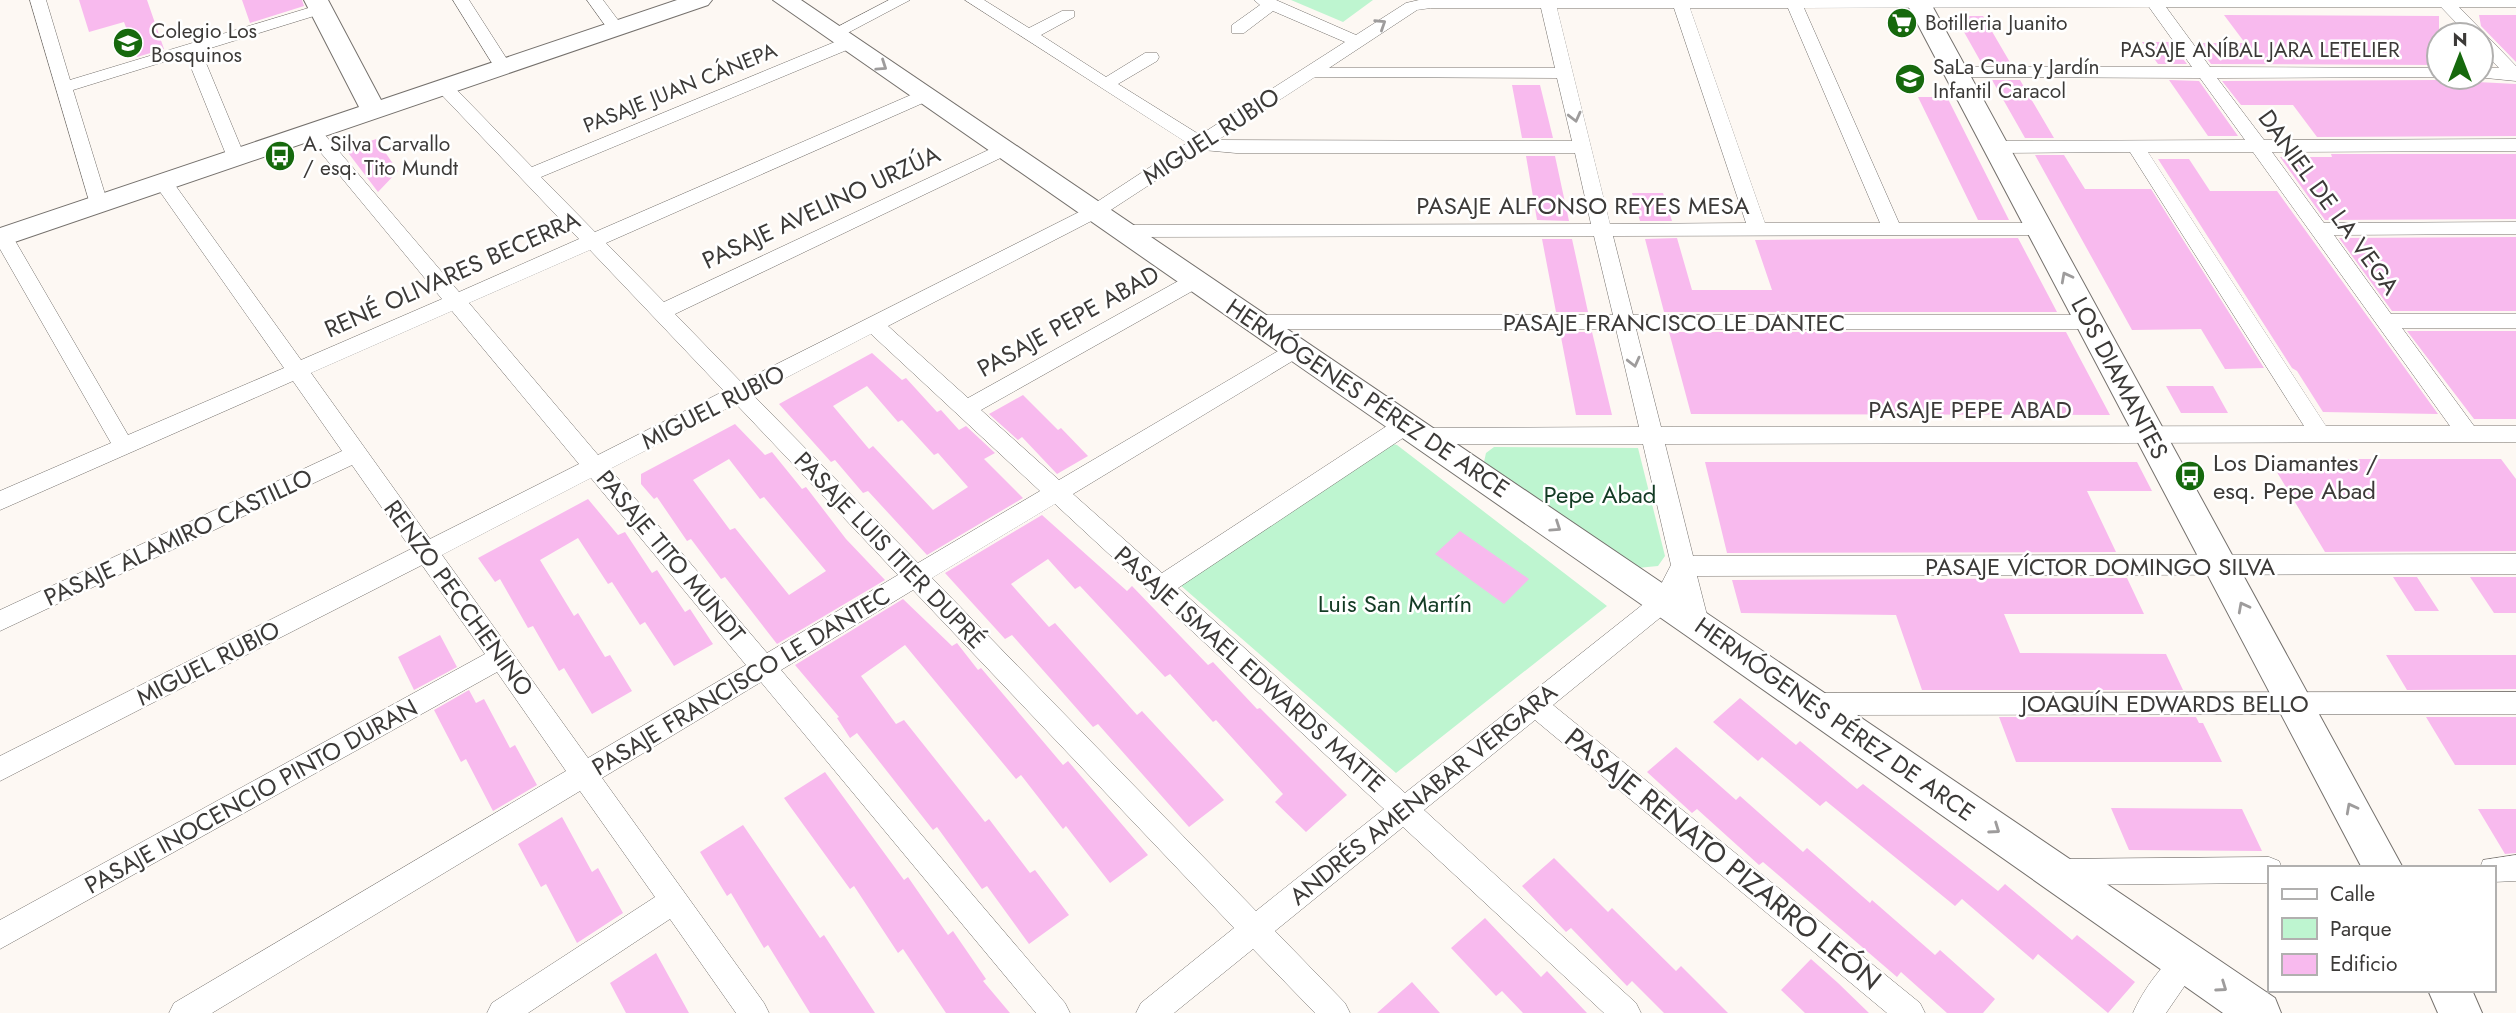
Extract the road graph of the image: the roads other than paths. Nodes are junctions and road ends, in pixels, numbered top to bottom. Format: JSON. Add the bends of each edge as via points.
{"nodes":[{"id":1,"x":38,"y":0,"type":"edge"},
{"id":2,"x":461,"y":0,"type":"edge"},
{"id":3,"x":595,"y":0,"type":"edge"},
{"id":4,"x":700,"y":0,"type":"edge"},
{"id":5,"x":785,"y":0,"type":"edge"},
{"id":6,"x":902,"y":0,"type":"edge"},
{"id":7,"x":973,"y":0,"type":"edge"},
{"id":8,"x":1547,"y":1,"type":"edge"},
{"id":9,"x":1679,"y":1,"type":"edge"},
{"id":10,"x":1793,"y":1,"type":"edge"},
{"id":11,"x":1918,"y":1,"type":"edge"},
{"id":12,"x":2152,"y":1,"type":"edge"},
{"id":13,"x":2444,"y":1,"type":"edge"},
{"id":14,"x":1266,"y":2,"type":"edge"},
{"id":15,"x":2516,"y":2,"type":"edge"},
{"id":16,"x":318,"y":5,"type":"edge"},
{"id":17,"x":1068,"y":14,"type":"dead end"},
{"id":18,"x":2463,"y":21,"type":"edge"},
{"id":19,"x":616,"y":28,"type":"junction"},
{"id":20,"x":1238,"y":29,"type":"dead end"},
{"id":21,"x":1029,"y":36,"type":"junction"},
{"id":22,"x":841,"y":38,"type":"junction"},
{"id":23,"x":1357,"y":41,"type":"junction"},
{"id":24,"x":192,"y":48,"type":"junction"},
{"id":25,"x":2495,"y":54,"type":"edge"},
{"id":26,"x":1151,"y":57,"type":"dead end"},
{"id":27,"x":503,"y":67,"type":"junction"},
{"id":28,"x":1311,"y":71,"type":"junction"},
{"id":29,"x":1956,"y":72,"type":"junction"},
{"id":30,"x":1564,"y":73,"type":"junction"},
{"id":31,"x":2204,"y":73,"type":"junction"},
{"id":32,"x":2425,"y":73,"type":"edge"},
{"id":33,"x":2495,"y":73,"type":"edge"},
{"id":34,"x":2514,"y":74,"type":"edge"},
{"id":35,"x":1106,"y":84,"type":"junction"},
{"id":36,"x":64,"y":87,"type":"junction"},
{"id":37,"x":444,"y":87,"type":"junction"},
{"id":38,"x":926,"y":95,"type":"junction"},
{"id":39,"x":374,"y":111,"type":"junction"},
{"id":40,"x":313,"y":131,"type":"junction"},
{"id":41,"x":1201,"y":144,"type":"junction"},
{"id":42,"x":2516,"y":145,"type":"edge"},
{"id":43,"x":2135,"y":146,"type":"junction"},
{"id":44,"x":2258,"y":146,"type":"junction"},
{"id":45,"x":1582,"y":147,"type":"junction"},
{"id":46,"x":1996,"y":147,"type":"junction"},
{"id":47,"x":1004,"y":149,"type":"junction"},
{"id":48,"x":236,"y":158,"type":"junction"},
{"id":49,"x":529,"y":175,"type":"junction"},
{"id":50,"x":163,"y":182,"type":"junction"},
{"id":51,"x":99,"y":204,"type":"junction"},
{"id":52,"x":1096,"y":211,"type":"junction"},
{"id":53,"x":2516,"y":228,"type":"edge"},
{"id":54,"x":1892,"y":229,"type":"junction"},
{"id":55,"x":2040,"y":229,"type":"junction"},
{"id":56,"x":2318,"y":229,"type":"junction"},
{"id":57,"x":1602,"y":230,"type":"junction"},
{"id":58,"x":1758,"y":230,"type":"junction"},
{"id":59,"x":1125,"y":231,"type":"junction"},
{"id":60,"x":2,"y":237,"type":"edge"},
{"id":61,"x":593,"y":242,"type":"junction"},
{"id":62,"x":1196,"y":280,"type":"junction"},
{"id":63,"x":456,"y":301,"type":"junction"},
{"id":64,"x":661,"y":312,"type":"junction"},
{"id":65,"x":2386,"y":321,"type":"junction"},
{"id":66,"x":2516,"y":321,"type":"edge"},
{"id":67,"x":2090,"y":322,"type":"junction"},
{"id":68,"x":1259,"y":323,"type":"junction"},
{"id":69,"x":1624,"y":323,"type":"junction"},
{"id":70,"x":874,"y":325,"type":"junction"},
{"id":71,"x":1297,"y":349,"type":"junction"},
{"id":72,"x":297,"y":371,"type":"junction"},
{"id":73,"x":739,"y":394,"type":"junction"},
{"id":74,"x":965,"y":409,"type":"junction"},
{"id":75,"x":1415,"y":430,"type":"junction"},
{"id":76,"x":2150,"y":434,"type":"junction"},
{"id":77,"x":2320,"y":434,"type":"junction"},
{"id":78,"x":2468,"y":434,"type":"junction"},
{"id":79,"x":2516,"y":434,"type":"edge"},
{"id":80,"x":1652,"y":435,"type":"junction"},
{"id":81,"x":124,"y":447,"type":"junction"},
{"id":82,"x":356,"y":454,"type":"junction"},
{"id":83,"x":596,"y":467,"type":"junction"},
{"id":84,"x":1057,"y":492,"type":"junction"},
{"id":85,"x":0,"y":501,"type":"edge"},
{"id":86,"x":427,"y":553,"type":"junction"},
{"id":87,"x":2516,"y":564,"type":"edge"},
{"id":88,"x":1683,"y":566,"type":"junction"},
{"id":89,"x":2221,"y":566,"type":"junction"},
{"id":90,"x":915,"y":577,"type":"junction"},
{"id":91,"x":1160,"y":587,"type":"junction"},
{"id":92,"x":1664,"y":601,"type":"junction"},
{"id":93,"x":0,"y":621,"type":"edge"},
{"id":94,"x":1697,"y":623,"type":"junction"},
{"id":95,"x":502,"y":657,"type":"junction"},
{"id":96,"x":765,"y":667,"type":"junction"},
{"id":97,"x":2295,"y":703,"type":"junction"},
{"id":98,"x":2516,"y":703,"type":"edge"},
{"id":99,"x":1814,"y":704,"type":"junction"},
{"id":100,"x":1535,"y":705,"type":"junction"},
{"id":101,"x":0,"y":769,"type":"edge"},
{"id":102,"x":585,"y":774,"type":"junction"},
{"id":103,"x":1404,"y":809,"type":"junction"},
{"id":104,"x":2382,"y":866,"type":"edge"},
{"id":105,"x":2495,"y":869,"type":"edge"},
{"id":106,"x":2516,"y":869,"type":"edge"},
{"id":107,"x":2268,"y":870,"type":"edge"},
{"id":108,"x":2056,"y":872,"type":"junction"},
{"id":109,"x":674,"y":900,"type":"junction"},
{"id":110,"x":1255,"y":929,"type":"junction"},
{"id":111,"x":0,"y":935,"type":"edge"},
{"id":112,"x":2187,"y":962,"type":"junction"},
{"id":113,"x":2450,"y":992,"type":"edge"},
{"id":114,"x":184,"y":1013,"type":"edge"},
{"id":115,"x":502,"y":1013,"type":"edge"},
{"id":116,"x":754,"y":1013,"type":"edge"},
{"id":117,"x":1055,"y":1013,"type":"edge"},
{"id":118,"x":1152,"y":1013,"type":"edge"},
{"id":119,"x":1335,"y":1013,"type":"edge"},
{"id":120,"x":1626,"y":1013,"type":"edge"},
{"id":121,"x":1910,"y":1013,"type":"edge"},
{"id":122,"x":2148,"y":1013,"type":"edge"},
{"id":123,"x":2260,"y":1013,"type":"edge"},
{"id":124,"x":2461,"y":1013,"type":"edge"}],
"edges":[{"from":1,"to":36,"type":"street"},
{"from":2,"to":27,"type":"street"},
{"from":3,"to":19,"type":"street"},
{"from":4,"to":19,"type":"street"},
{"from":5,"to":22,"type":"street","name":"HERMÓGENES PÉREZ DE ARCE"},
{"from":6,"to":22,"type":"street","name":"PASAJE JUAN CÁNEPA"},
{"from":7,"to":21,"type":"street"},
{"from":8,"to":9,"type":"street"},
{"from":23,"to":8,"type":"street","name":"MIGUEL RUBIO","one_way":true,"via":[[1406,8],[1431,3]]},
{"from":8,"to":30,"type":"street"},
{"from":9,"to":10,"type":"street"},
{"from":9,"to":58,"type":"street"},
{"from":10,"to":11,"type":"street"},
{"from":10,"to":54,"type":"street"},
{"from":11,"to":12,"type":"street"},
{"from":11,"to":29,"type":"street","name":"LOS DIAMANTES"},
{"from":12,"to":13,"type":"street"},
{"from":12,"to":31,"type":"street","name":"DANIEL DE LA VEGA"},
{"from":13,"to":15,"type":"street"},
{"from":13,"to":18,"type":"street"},
{"from":14,"to":20,"type":"street"},
{"from":14,"to":23,"type":"street"},
{"from":16,"to":24,"type":"street"},
{"from":16,"to":39,"type":"street"},
{"from":17,"to":21,"type":"street"},
{"from":19,"to":27,"type":"street"},
{"from":21,"to":35,"type":"street"},
{"from":22,"to":38,"type":"street","name":"HERMÓGENES PÉREZ DE ARCE","one_way":true},
{"from":22,"to":49,"type":"street","name":"PASAJE JUAN CÁNEPA"},
{"from":23,"to":28,"type":"street","name":"MIGUEL RUBIO"},
{"from":24,"to":36,"type":"street"},
{"from":24,"to":48,"type":"street"},
{"from":25,"to":34,"type":"street"},
{"from":26,"to":35,"type":"street"},
{"from":27,"to":37,"type":"street"},
{"from":28,"to":30,"type":"street"},
{"from":28,"to":41,"type":"street","name":"MIGUEL RUBIO"},
{"from":29,"to":31,"type":"street","name":"PASAJE ANÍBAL JARA LETELIER"},
{"from":29,"to":46,"type":"street","name":"LOS DIAMANTES"},
{"from":30,"to":45,"type":"street","one_way":true},
{"from":31,"to":32,"type":"street","name":"PASAJE ANÍBAL JARA LETELIER"},
{"from":31,"to":44,"type":"street","name":"DANIEL DE LA VEGA"},
{"from":33,"to":34,"type":"street"},
{"from":35,"to":41,"type":"street"},
{"from":36,"to":51,"type":"street"},
{"from":37,"to":39,"type":"street"},
{"from":37,"to":49,"type":"street","name":"PASAJE LUIS ITIER DUPRÉ"},
{"from":38,"to":47,"type":"street","name":"HERMÓGENES PÉREZ DE ARCE"},
{"from":38,"to":61,"type":"street","name":"RENÉ OLIVARES BECERRA"},
{"from":39,"to":40,"type":"street"},
{"from":40,"to":48,"type":"street"},
{"from":40,"to":63,"type":"street","name":"PASAJE TITO MUNDT"},
{"from":41,"to":45,"type":"street"},
{"from":41,"to":52,"type":"street","name":"MIGUEL RUBIO"},
{"from":42,"to":44,"type":"street"},
{"from":43,"to":44,"type":"street"},
{"from":43,"to":46,"type":"street"},
{"from":43,"to":77,"type":"street"},
{"from":44,"to":56,"type":"street","name":"DANIEL DE LA VEGA"},
{"from":45,"to":57,"type":"street"},
{"from":46,"to":55,"type":"street","name":"LOS DIAMANTES"},
{"from":47,"to":52,"type":"street","name":"HERMÓGENES PÉREZ DE ARCE"},
{"from":47,"to":64,"type":"street","name":"PASAJE AVELINO URZÚA"},
{"from":48,"to":50,"type":"street"},
{"from":49,"to":61,"type":"street","name":"PASAJE LUIS ITIER DUPRÉ"},
{"from":50,"to":51,"type":"street"},
{"from":50,"to":72,"type":"street","name":"RENZO PECCHENINO"},
{"from":51,"to":60,"type":"street"},
{"from":52,"to":59,"type":"street","name":"HERMÓGENES PÉREZ DE ARCE"},
{"from":52,"to":70,"type":"street","name":"MIGUEL RUBIO"},
{"from":53,"to":56,"type":"street"},
{"from":54,"to":55,"type":"street","name":"PASAJE ALFONSO REYES MESA"},
{"from":54,"to":58,"type":"street","name":"PASAJE ALFONSO REYES MESA"},
{"from":67,"to":55,"type":"street","name":"LOS DIAMANTES","one_way":true},
{"from":56,"to":65,"type":"street","name":"DANIEL DE LA VEGA"},
{"from":57,"to":58,"type":"street","name":"PASAJE ALFONSO REYES MESA"},
{"from":57,"to":59,"type":"street","name":"PASAJE ALFONSO REYES MESA"},
{"from":57,"to":69,"type":"street"},
{"from":59,"to":62,"type":"street","name":"HERMÓGENES PÉREZ DE ARCE"},
{"from":60,"to":81,"type":"street"},
{"from":61,"to":63,"type":"street","name":"RENÉ OLIVARES BECERRA"},
{"from":61,"to":64,"type":"street","name":"PASAJE LUIS ITIER DUPRÉ"},
{"from":62,"to":68,"type":"street","name":"HERMÓGENES PÉREZ DE ARCE"},
{"from":62,"to":74,"type":"street","name":"PASAJE PEPE ABAD"},
{"from":63,"to":72,"type":"street","name":"RENÉ OLIVARES BECERRA"},
{"from":63,"to":83,"type":"street","name":"PASAJE TITO MUNDT"},
{"from":64,"to":73,"type":"street","name":"PASAJE LUIS ITIER DUPRÉ"},
{"from":65,"to":66,"type":"street"},
{"from":65,"to":78,"type":"street","name":"DANIEL DE LA VEGA"},
{"from":67,"to":69,"type":"street","name":"PASAJE FRANCISCO LE DANTEC"},
{"from":67,"to":76,"type":"street","name":"LOS DIAMANTES"},
{"from":68,"to":69,"type":"street","name":"PASAJE FRANCISCO LE DANTEC"},
{"from":68,"to":71,"type":"street","name":"HERMÓGENES PÉREZ DE ARCE"},
{"from":69,"to":80,"type":"street","one_way":true},
{"from":70,"to":73,"type":"street","name":"MIGUEL RUBIO"},
{"from":70,"to":74,"type":"street","name":"PASAJE ISMAEL EDWARDS MATTE"},
{"from":71,"to":75,"type":"street","name":"HERMÓGENES PÉREZ DE ARCE"},
{"from":71,"to":84,"type":"street","name":"PASAJE FRANCISCO LE DANTEC"},
{"from":72,"to":81,"type":"street","name":"RENÉ OLIVARES BECERRA"},
{"from":72,"to":82,"type":"street","name":"RENZO PECCHENINO"},
{"from":73,"to":83,"type":"street","name":"MIGUEL RUBIO"},
{"from":73,"to":90,"type":"street","name":"PASAJE LUIS ITIER DUPRÉ"},
{"from":74,"to":84,"type":"street","name":"PASAJE ISMAEL EDWARDS MATTE"},
{"from":75,"to":80,"type":"street","name":"PASAJE PEPE ABAD"},
{"from":75,"to":91,"type":"street"},
{"from":75,"to":92,"type":"street","name":"HERMÓGENES PÉREZ DE ARCE","one_way":true},
{"from":76,"to":77,"type":"street","name":"PASAJE PEPE ABAD"},
{"from":76,"to":80,"type":"street","name":"PASAJE PEPE ABAD"},
{"from":76,"to":89,"type":"street","name":"LOS DIAMANTES"},
{"from":77,"to":78,"type":"street","name":"PASAJE PEPE ABAD"},
{"from":78,"to":79,"type":"street","name":"PASAJE PEPE ABAD"},
{"from":80,"to":88,"type":"street"},
{"from":81,"to":85,"type":"street","name":"RENÉ OLIVARES BECERRA"},
{"from":82,"to":86,"type":"street","name":"RENZO PECCHENINO"},
{"from":82,"to":93,"type":"street","name":"PASAJE ALAMIRO CASTILLO"},
{"from":83,"to":86,"type":"street","name":"MIGUEL RUBIO"},
{"from":83,"to":96,"type":"street","name":"PASAJE TITO MUNDT"},
{"from":84,"to":90,"type":"street","name":"PASAJE FRANCISCO LE DANTEC"},
{"from":84,"to":91,"type":"street","name":"PASAJE ISMAEL EDWARDS MATTE"},
{"from":86,"to":95,"type":"street","name":"RENZO PECCHENINO"},
{"from":86,"to":101,"type":"street","name":"MIGUEL RUBIO"},
{"from":87,"to":89,"type":"street","name":"PASAJE VÍCTOR DOMINGO SILVA"},
{"from":88,"to":89,"type":"street","name":"PASAJE VÍCTOR DOMINGO SILVA"},
{"from":88,"to":92,"type":"street","name":"ANDRÉS AMENABAR VERGARA"},
{"from":88,"to":94,"type":"street"},
{"from":97,"to":89,"type":"street","name":"LOS DIAMANTES","one_way":true},
{"from":90,"to":96,"type":"street","name":"PASAJE FRANCISCO LE DANTEC"},
{"from":90,"to":110,"type":"street","name":"PASAJE LUIS ITIER DUPRÉ"},
{"from":91,"to":103,"type":"street","name":"PASAJE ISMAEL EDWARDS MATTE"},
{"from":92,"to":94,"type":"street","name":"HERMÓGENES PÉREZ DE ARCE"},
{"from":92,"to":100,"type":"street","name":"ANDRÉS AMENABAR VERGARA"},
{"from":94,"to":99,"type":"street","name":"HERMÓGENES PÉREZ DE ARCE"},
{"from":95,"to":102,"type":"street","name":"RENZO PECCHENINO"},
{"from":95,"to":111,"type":"street","name":"PASAJE INOCENCIO PINTO DURAN"},
{"from":96,"to":102,"type":"street","name":"PASAJE FRANCISCO LE DANTEC"},
{"from":96,"to":117,"type":"street","name":"PASAJE TITO MUNDT"},
{"from":97,"to":98,"type":"street","name":"JOAQUÍN EDWARDS BELLO"},
{"from":97,"to":99,"type":"street","name":"JOAQUÍN EDWARDS BELLO"},
{"from":104,"to":97,"type":"street","name":"LOS DIAMANTES","one_way":true},
{"from":99,"to":108,"type":"street","name":"HERMÓGENES PÉREZ DE ARCE","one_way":true},
{"from":100,"to":103,"type":"street","name":"ANDRÉS AMENABAR VERGARA"},
{"from":100,"to":121,"type":"street","name":"PASAJE RENATO PIZARRO LEÓN"},
{"from":102,"to":109,"type":"street","name":"RENZO PECCHENINO"},
{"from":102,"to":114,"type":"street","name":"PASAJE FRANCISCO LE DANTEC"},
{"from":103,"to":110,"type":"street","name":"ANDRÉS AMENABAR VERGARA"},
{"from":103,"to":120,"type":"street","name":"PASAJE ISMAEL EDWARDS MATTE"},
{"from":105,"to":106,"type":"street"},
{"from":107,"to":108,"type":"street"},
{"from":108,"to":112,"type":"street","name":"HERMÓGENES PÉREZ DE ARCE"},
{"from":109,"to":115,"type":"street"},
{"from":109,"to":116,"type":"street","name":"RENZO PECCHENINO"},
{"from":110,"to":118,"type":"street","name":"ANDRÉS AMENABAR VERGARA"},
{"from":110,"to":119,"type":"street","name":"PASAJE LUIS ITIER DUPRÉ"},
{"from":112,"to":122,"type":"street"},
{"from":112,"to":123,"type":"street","name":"HERMÓGENES PÉREZ DE ARCE","one_way":true},
{"from":113,"to":124,"type":"street"}]}
